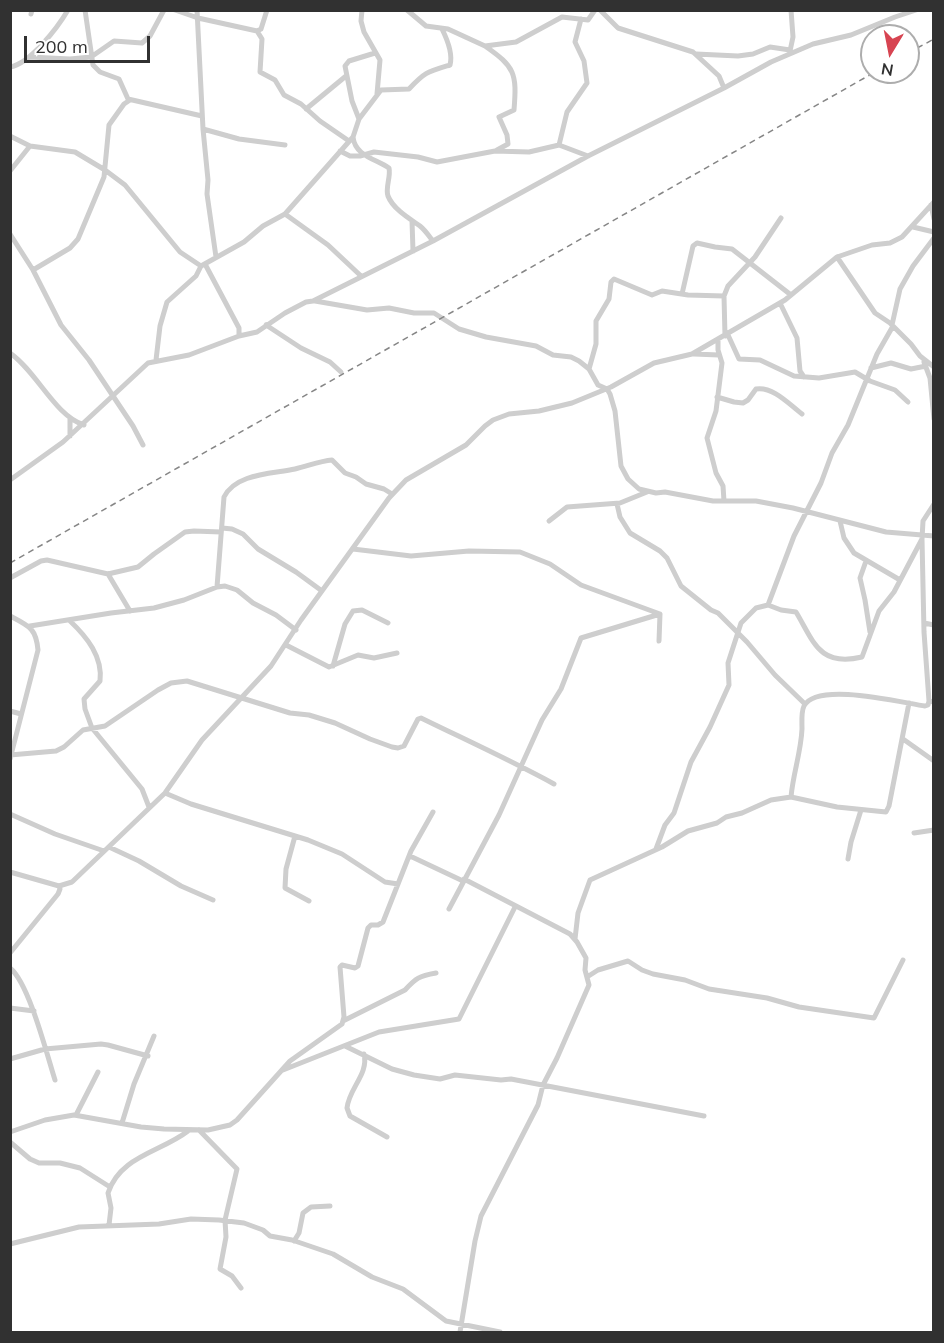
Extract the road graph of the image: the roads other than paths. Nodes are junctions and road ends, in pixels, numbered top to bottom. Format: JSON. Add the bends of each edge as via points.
{"nodes":[{"id":1,"x":68,"y":10,"type":"edge"},
{"id":2,"x":85,"y":10,"type":"edge"},
{"id":3,"x":164,"y":10,"type":"edge"},
{"id":4,"x":174,"y":10,"type":"edge"},
{"id":5,"x":197,"y":10,"type":"edge"},
{"id":6,"x":267,"y":10,"type":"edge"},
{"id":7,"x":362,"y":10,"type":"edge"},
{"id":8,"x":407,"y":10,"type":"edge"},
{"id":9,"x":595,"y":10,"type":"edge"},
{"id":10,"x":600,"y":10,"type":"edge"},
{"id":11,"x":791,"y":10,"type":"edge"},
{"id":12,"x":916,"y":10,"type":"edge"},
{"id":13,"x":198,"y":18,"type":"junction"},
{"id":14,"x":581,"y":19,"type":"junction"},
{"id":15,"x":442,"y":29,"type":"junction"},
{"id":16,"x":257,"y":31,"type":"junction"},
{"id":17,"x":485,"y":46,"type":"junction"},
{"id":18,"x":790,"y":52,"type":"junction"},
{"id":19,"x":375,"y":53,"type":"junction"},
{"id":20,"x":696,"y":54,"type":"junction"},
{"id":21,"x":30,"y":57,"type":"junction"},
{"id":22,"x":91,"y":57,"type":"junction"},
{"id":23,"x":10,"y":67,"type":"edge"},
{"id":24,"x":346,"y":76,"type":"junction"},
{"id":25,"x":724,"y":88,"type":"junction"},
{"id":26,"x":377,"y":94,"type":"junction"},
{"id":27,"x":130,"y":100,"type":"junction"},
{"id":28,"x":306,"y":109,"type":"junction"},
{"id":29,"x":202,"y":116,"type":"junction"},
{"id":30,"x":359,"y":119,"type":"junction"},
{"id":31,"x":203,"y":129,"type":"junction"},
{"id":32,"x":10,"y":136,"type":"edge"},
{"id":33,"x":351,"y":139,"type":"junction"},
{"id":34,"x":560,"y":145,"type":"junction"},
{"id":35,"x":30,"y":146,"type":"junction"},
{"id":36,"x":285,"y":146,"type":"dead end"},
{"id":37,"x":495,"y":151,"type":"junction"},
{"id":38,"x":340,"y":152,"type":"junction"},
{"id":39,"x":365,"y":154,"type":"junction"},
{"id":40,"x":588,"y":156,"type":"junction"},
{"id":41,"x":105,"y":170,"type":"junction"},
{"id":42,"x":10,"y":171,"type":"edge"},
{"id":43,"x":932,"y":203,"type":"edge"},
{"id":44,"x":285,"y":214,"type":"junction"},
{"id":45,"x":781,"y":218,"type":"dead end"},
{"id":46,"x":933,"y":219,"type":"edge"},
{"id":47,"x":412,"y":221,"type":"junction"},
{"id":48,"x":914,"y":227,"type":"junction"},
{"id":49,"x":933,"y":232,"type":"edge"},
{"id":50,"x":10,"y":234,"type":"edge"},
{"id":51,"x":933,"y":238,"type":"edge"},
{"id":52,"x":433,"y":241,"type":"junction"},
{"id":53,"x":413,"y":251,"type":"junction"},
{"id":54,"x":216,"y":257,"type":"junction"},
{"id":55,"x":837,"y":257,"type":"junction"},
{"id":56,"x":749,"y":264,"type":"junction"},
{"id":57,"x":203,"y":265,"type":"junction"},
{"id":58,"x":33,"y":270,"type":"junction"},
{"id":59,"x":361,"y":276,"type":"junction"},
{"id":60,"x":681,"y":294,"type":"junction"},
{"id":61,"x":791,"y":295,"type":"junction"},
{"id":62,"x":724,"y":296,"type":"junction"},
{"id":63,"x":313,"y":301,"type":"junction"},
{"id":64,"x":780,"y":303,"type":"junction"},
{"id":65,"x":266,"y":325,"type":"junction"},
{"id":66,"x":892,"y":326,"type":"junction"},
{"id":67,"x":239,"y":328,"type":"junction"},
{"id":68,"x":250,"y":333,"type":"junction"},
{"id":69,"x":239,"y":336,"type":"junction"},
{"id":70,"x":726,"y":336,"type":"junction"},
{"id":71,"x":718,"y":340,"type":"junction"},
{"id":72,"x":10,"y":353,"type":"edge"},
{"id":73,"x":692,"y":354,"type":"junction"},
{"id":74,"x":719,"y":355,"type":"junction"},
{"id":75,"x":923,"y":359,"type":"junction"},
{"id":76,"x":156,"y":360,"type":"junction"},
{"id":77,"x":926,"y":366,"type":"junction"},
{"id":78,"x":933,"y":367,"type":"edge"},
{"id":79,"x":871,"y":368,"type":"junction"},
{"id":80,"x":589,"y":369,"type":"junction"},
{"id":81,"x":341,"y":372,"type":"dead end"},
{"id":82,"x":804,"y":376,"type":"junction"},
{"id":83,"x":867,"y":379,"type":"junction"},
{"id":84,"x":607,"y":389,"type":"junction"},
{"id":85,"x":112,"y":397,"type":"junction"},
{"id":86,"x":717,"y":397,"type":"junction"},
{"id":87,"x":908,"y":402,"type":"dead end"},
{"id":88,"x":802,"y":414,"type":"dead end"},
{"id":89,"x":70,"y":418,"type":"junction"},
{"id":90,"x":933,"y":419,"type":"edge"},
{"id":91,"x":84,"y":425,"type":"junction"},
{"id":92,"x":70,"y":436,"type":"junction"},
{"id":93,"x":143,"y":445,"type":"dead end"},
{"id":94,"x":10,"y":480,"type":"edge"},
{"id":95,"x":648,"y":492,"type":"junction"},
{"id":96,"x":392,"y":494,"type":"junction"},
{"id":97,"x":724,"y":501,"type":"junction"},
{"id":98,"x":617,"y":504,"type":"junction"},
{"id":99,"x":933,"y":504,"type":"edge"},
{"id":100,"x":807,"y":512,"type":"junction"},
{"id":101,"x":549,"y":521,"type":"dead end"},
{"id":102,"x":840,"y":521,"type":"junction"},
{"id":103,"x":222,"y":530,"type":"junction"},
{"id":104,"x":933,"y":536,"type":"edge"},
{"id":105,"x":922,"y":537,"type":"junction"},
{"id":106,"x":353,"y":549,"type":"junction"},
{"id":107,"x":866,"y":561,"type":"junction"},
{"id":108,"x":108,"y":574,"type":"junction"},
{"id":109,"x":10,"y":578,"type":"edge"},
{"id":110,"x":900,"y":580,"type":"junction"},
{"id":111,"x":217,"y":587,"type":"junction"},
{"id":112,"x":322,"y":591,"type":"junction"},
{"id":113,"x":768,"y":604,"type":"junction"},
{"id":114,"x":130,"y":610,"type":"junction"},
{"id":115,"x":660,"y":614,"type":"junction"},
{"id":116,"x":10,"y":616,"type":"edge"},
{"id":117,"x":70,"y":621,"type":"junction"},
{"id":118,"x":388,"y":623,"type":"dead end"},
{"id":119,"x":924,"y":623,"type":"junction"},
{"id":120,"x":933,"y":625,"type":"edge"},
{"id":121,"x":30,"y":626,"type":"junction"},
{"id":122,"x":296,"y":630,"type":"junction"},
{"id":123,"x":737,"y":632,"type":"junction"},
{"id":124,"x":870,"y":633,"type":"junction"},
{"id":125,"x":659,"y":641,"type":"dead end"},
{"id":126,"x":286,"y":645,"type":"junction"},
{"id":127,"x":397,"y":652,"type":"dead end"},
{"id":128,"x":333,"y":666,"type":"junction"},
{"id":129,"x":241,"y":697,"type":"junction"},
{"id":130,"x":931,"y":702,"type":"edge"},
{"id":131,"x":909,"y":703,"type":"junction"},
{"id":132,"x":805,"y":704,"type":"junction"},
{"id":133,"x":10,"y":711,"type":"edge"},
{"id":134,"x":21,"y":714,"type":"junction"},
{"id":135,"x":92,"y":728,"type":"junction"},
{"id":136,"x":903,"y":739,"type":"junction"},
{"id":137,"x":11,"y":756,"type":"edge"},
{"id":138,"x":933,"y":761,"type":"edge"},
{"id":139,"x":522,"y":767,"type":"junction"},
{"id":140,"x":554,"y":784,"type":"dead end"},
{"id":141,"x":165,"y":793,"type":"junction"},
{"id":142,"x":791,"y":797,"type":"junction"},
{"id":143,"x":149,"y":807,"type":"junction"},
{"id":144,"x":861,"y":810,"type":"junction"},
{"id":145,"x":434,"y":812,"type":"dead end"},
{"id":146,"x":10,"y":814,"type":"edge"},
{"id":147,"x":933,"y":830,"type":"edge"},
{"id":148,"x":914,"y":833,"type":"dead end"},
{"id":149,"x":295,"y":836,"type":"junction"},
{"id":150,"x":107,"y":849,"type":"junction"},
{"id":151,"x":656,"y":849,"type":"junction"},
{"id":152,"x":410,"y":856,"type":"junction"},
{"id":153,"x":848,"y":859,"type":"dead end"},
{"id":154,"x":10,"y":872,"type":"edge"},
{"id":155,"x":464,"y":880,"type":"junction"},
{"id":156,"x":398,"y":884,"type":"junction"},
{"id":157,"x":59,"y":886,"type":"junction"},
{"id":158,"x":213,"y":900,"type":"dead end"},
{"id":159,"x":309,"y":901,"type":"dead end"},
{"id":160,"x":515,"y":907,"type":"junction"},
{"id":161,"x":449,"y":909,"type":"dead end"},
{"id":162,"x":574,"y":939,"type":"junction"},
{"id":163,"x":10,"y":952,"type":"edge"},
{"id":164,"x":903,"y":960,"type":"dead end"},
{"id":165,"x":10,"y":968,"type":"edge"},
{"id":166,"x":436,"y":973,"type":"dead end"},
{"id":167,"x":587,"y":976,"type":"junction"},
{"id":168,"x":10,"y":1008,"type":"edge"},
{"id":169,"x":34,"y":1011,"type":"junction"},
{"id":170,"x":344,"y":1021,"type":"junction"},
{"id":171,"x":154,"y":1036,"type":"dead end"},
{"id":172,"x":345,"y":1046,"type":"junction"},
{"id":173,"x":45,"y":1049,"type":"junction"},
{"id":174,"x":364,"y":1054,"type":"junction"},
{"id":175,"x":148,"y":1056,"type":"junction"},
{"id":176,"x":10,"y":1059,"type":"edge"},
{"id":177,"x":98,"y":1072,"type":"dead end"},
{"id":178,"x":279,"y":1072,"type":"junction"},
{"id":179,"x":55,"y":1080,"type":"dead end"},
{"id":180,"x":543,"y":1085,"type":"junction"},
{"id":181,"x":76,"y":1115,"type":"junction"},
{"id":182,"x":704,"y":1116,"type":"dead end"},
{"id":183,"x":122,"y":1123,"type":"junction"},
{"id":184,"x":190,"y":1130,"type":"junction"},
{"id":185,"x":199,"y":1130,"type":"junction"},
{"id":186,"x":10,"y":1132,"type":"edge"},
{"id":187,"x":387,"y":1137,"type":"dead end"},
{"id":188,"x":10,"y":1142,"type":"edge"},
{"id":189,"x":110,"y":1187,"type":"junction"},
{"id":190,"x":330,"y":1206,"type":"dead end"},
{"id":191,"x":225,"y":1220,"type":"junction"},
{"id":192,"x":109,"y":1225,"type":"junction"},
{"id":193,"x":294,"y":1241,"type":"junction"},
{"id":194,"x":10,"y":1244,"type":"edge"},
{"id":195,"x":241,"y":1288,"type":"dead end"},
{"id":196,"x":461,"y":1326,"type":"junction"},
{"id":197,"x":460,"y":1332,"type":"edge"},
{"id":198,"x":500,"y":1332,"type":"edge"}],
"edges":[{"from":1,"to":21,"type":"street"},
{"from":2,"to":22,"type":"street"},
{"from":3,"to":22,"type":"street","via":[[144,42],[114,40]]},
{"from":4,"to":13,"type":"street"},
{"from":5,"to":13,"type":"street"},
{"from":6,"to":16,"type":"street"},
{"from":7,"to":19,"type":"street","via":[[364,32]]},
{"from":8,"to":15,"type":"street","via":[[426,26]]},
{"from":9,"to":14,"type":"street","via":[[588,20]]},
{"from":10,"to":20,"type":"street","via":[[618,28]]},
{"from":11,"to":18,"type":"street"},
{"from":12,"to":18,"type":"street","via":[[851,35]]},
{"from":13,"to":16,"type":"street"},
{"from":13,"to":29,"type":"street"},
{"from":14,"to":17,"type":"street","via":[[562,17],[516,42]]},
{"from":14,"to":34,"type":"street","via":[[575,42],[584,61],[587,83],[568,108]]},
{"from":15,"to":17,"type":"street"},
{"from":15,"to":26,"type":"street","via":[[450,64],[426,73],[409,89],[383,90]]},
{"from":16,"to":28,"type":"street","via":[[262,39],[261,72],[275,80],[284,95]]},
{"from":17,"to":37,"type":"street","via":[[509,66],[514,78],[514,110],[498,117],[508,144]]},
{"from":18,"to":20,"type":"street","via":[[770,47],[738,56]]},
{"from":18,"to":25,"type":"street"},
{"from":19,"to":24,"type":"street","via":[[347,62]]},
{"from":19,"to":26,"type":"street","via":[[380,63]]},
{"from":20,"to":25,"type":"street","via":[[719,76]]},
{"from":21,"to":22,"type":"street"},
{"from":21,"to":23,"type":"street"},
{"from":22,"to":27,"type":"street","via":[[99,72],[121,82]]},
{"from":24,"to":28,"type":"street"},
{"from":24,"to":30,"type":"street"},
{"from":25,"to":40,"type":"street"},
{"from":26,"to":30,"type":"street"},
{"from":27,"to":29,"type":"street"},
{"from":27,"to":41,"type":"street","via":[[109,125]]},
{"from":28,"to":33,"type":"street"},
{"from":29,"to":31,"type":"street"},
{"from":30,"to":33,"type":"street"},
{"from":31,"to":36,"type":"street"},
{"from":31,"to":54,"type":"street"},
{"from":32,"to":35,"type":"street"},
{"from":33,"to":38,"type":"street"},
{"from":33,"to":39,"type":"street"},
{"from":34,"to":37,"type":"street","via":[[529,152]]},
{"from":34,"to":40,"type":"street"},
{"from":35,"to":41,"type":"street","via":[[75,152]]},
{"from":35,"to":42,"type":"street"},
{"from":37,"to":39,"type":"street","via":[[437,162]]},
{"from":38,"to":39,"type":"street","via":[[350,156]]},
{"from":38,"to":44,"type":"street"},
{"from":39,"to":47,"type":"street","via":[[389,168],[387,195]]},
{"from":40,"to":52,"type":"street"},
{"from":41,"to":57,"type":"street","via":[[125,185],[180,252]]},
{"from":41,"to":58,"type":"street","via":[[75,243]]},
{"from":43,"to":46,"type":"street"},
{"from":43,"to":48,"type":"street"},
{"from":44,"to":54,"type":"street"},
{"from":44,"to":59,"type":"street","via":[[328,245]]},
{"from":45,"to":56,"type":"street"},
{"from":47,"to":52,"type":"street"},
{"from":47,"to":53,"type":"street"},
{"from":48,"to":49,"type":"street"},
{"from":48,"to":55,"type":"street","via":[[896,241]]},
{"from":50,"to":58,"type":"street"},
{"from":51,"to":66,"type":"street","via":[[900,289]]},
{"from":52,"to":53,"type":"street"},
{"from":53,"to":59,"type":"street"},
{"from":54,"to":57,"type":"street"},
{"from":55,"to":61,"type":"street"},
{"from":55,"to":66,"type":"street","via":[[875,313]]},
{"from":56,"to":60,"type":"street","via":[[729,248],[695,243]]},
{"from":56,"to":61,"type":"street"},
{"from":56,"to":62,"type":"street"},
{"from":57,"to":67,"type":"street"},
{"from":57,"to":76,"type":"street","via":[[167,302]]},
{"from":58,"to":85,"type":"street","via":[[61,326]]},
{"from":59,"to":63,"type":"street"},
{"from":60,"to":62,"type":"street"},
{"from":60,"to":80,"type":"street","via":[[662,291],[652,295],[613,280],[609,299],[596,321],[596,344]]},
{"from":61,"to":64,"type":"street"},
{"from":62,"to":70,"type":"street"},
{"from":63,"to":65,"type":"street"},
{"from":63,"to":80,"type":"street","via":[[367,310],[434,313],[459,329],[536,346],[571,357]]},
{"from":64,"to":70,"type":"street"},
{"from":64,"to":82,"type":"street","via":[[797,338],[800,371]]},
{"from":65,"to":68,"type":"street"},
{"from":65,"to":81,"type":"street"},
{"from":66,"to":75,"type":"street"},
{"from":66,"to":79,"type":"street"},
{"from":67,"to":68,"type":"street"},
{"from":67,"to":69,"type":"street"},
{"from":68,"to":69,"type":"street"},
{"from":69,"to":76,"type":"street","via":[[189,355]]},
{"from":70,"to":71,"type":"street"},
{"from":70,"to":82,"type":"street","via":[[739,359],[760,360],[791,376]]},
{"from":71,"to":73,"type":"street"},
{"from":71,"to":74,"type":"street"},
{"from":72,"to":89,"type":"street"},
{"from":73,"to":74,"type":"street"},
{"from":73,"to":84,"type":"street","via":[[654,363]]},
{"from":74,"to":86,"type":"street","via":[[722,363]]},
{"from":75,"to":77,"type":"street"},
{"from":75,"to":78,"type":"street"},
{"from":76,"to":85,"type":"street"},
{"from":77,"to":79,"type":"street","via":[[911,369],[891,363]]},
{"from":77,"to":90,"type":"street"},
{"from":79,"to":83,"type":"street"},
{"from":80,"to":84,"type":"street","via":[[598,385]]},
{"from":82,"to":83,"type":"street","via":[[826,378],[855,372]]},
{"from":83,"to":87,"type":"street","via":[[895,390]]},
{"from":83,"to":100,"type":"street"},
{"from":84,"to":95,"type":"street","via":[[615,411],[621,466],[632,484]]},
{"from":84,"to":96,"type":"street","via":[[548,410],[509,414],[493,420],[466,445],[412,476]]},
{"from":85,"to":91,"type":"street"},
{"from":85,"to":93,"type":"street"},
{"from":86,"to":88,"type":"street","via":[[743,403],[756,389],[763,389]]},
{"from":86,"to":97,"type":"street","via":[[706,438],[723,486]]},
{"from":89,"to":91,"type":"street"},
{"from":89,"to":92,"type":"street"},
{"from":91,"to":92,"type":"street"},
{"from":92,"to":94,"type":"street"},
{"from":95,"to":97,"type":"street"},
{"from":95,"to":98,"type":"street"},
{"from":96,"to":103,"type":"street","via":[[345,473],[332,460],[256,474],[227,491]]},
{"from":96,"to":106,"type":"street"},
{"from":97,"to":100,"type":"street","via":[[756,501]]},
{"from":98,"to":101,"type":"street","via":[[567,507]]},
{"from":98,"to":123,"type":"street","via":[[630,533],[660,551],[672,565],[677,582]]},
{"from":99,"to":105,"type":"street","via":[[923,521]]},
{"from":100,"to":102,"type":"street"},
{"from":100,"to":113,"type":"street"},
{"from":102,"to":105,"type":"street"},
{"from":102,"to":107,"type":"street","via":[[846,543]]},
{"from":103,"to":108,"type":"street","via":[[185,532],[138,567]]},
{"from":103,"to":111,"type":"street"},
{"from":103,"to":112,"type":"street","via":[[243,534],[258,549]]},
{"from":104,"to":105,"type":"street"},
{"from":105,"to":110,"type":"street"},
{"from":105,"to":119,"type":"street"},
{"from":106,"to":112,"type":"street"},
{"from":106,"to":115,"type":"street","via":[[411,556],[520,552],[550,564],[581,585]]},
{"from":107,"to":110,"type":"street"},
{"from":107,"to":124,"type":"street","via":[[860,578]]},
{"from":108,"to":109,"type":"street","via":[[47,560]]},
{"from":108,"to":114,"type":"street"},
{"from":110,"to":124,"type":"street","via":[[879,611]]},
{"from":111,"to":114,"type":"street","via":[[170,604]]},
{"from":111,"to":122,"type":"street","via":[[231,586]]},
{"from":112,"to":122,"type":"street"},
{"from":113,"to":123,"type":"street","via":[[756,608]]},
{"from":113,"to":124,"type":"street","via":[[796,612],[815,644],[829,657],[862,657]]},
{"from":114,"to":117,"type":"street"},
{"from":115,"to":125,"type":"street"},
{"from":115,"to":139,"type":"street","via":[[581,638],[561,689],[542,720]]},
{"from":116,"to":121,"type":"street"},
{"from":117,"to":121,"type":"street"},
{"from":117,"to":135,"type":"street","via":[[87,640],[100,665],[100,681],[84,699]]},
{"from":118,"to":128,"type":"street","via":[[362,610],[353,611],[345,624]]},
{"from":119,"to":120,"type":"street"},
{"from":119,"to":130,"type":"street"},
{"from":121,"to":134,"type":"street","via":[[39,650]]},
{"from":122,"to":126,"type":"street"},
{"from":123,"to":132,"type":"street"},
{"from":123,"to":151,"type":"street","via":[[728,663],[729,685],[691,762],[674,813]]},
{"from":126,"to":128,"type":"street","via":[[324,666]]},
{"from":126,"to":129,"type":"street"},
{"from":127,"to":128,"type":"street","via":[[374,658],[358,655]]},
{"from":129,"to":135,"type":"street","via":[[179,681],[148,696],[105,726]]},
{"from":129,"to":139,"type":"street","via":[[335,723],[398,748],[404,746],[421,718]]},
{"from":129,"to":141,"type":"street","via":[[202,740]]},
{"from":130,"to":131,"type":"street","via":[[925,706]]},
{"from":131,"to":132,"type":"street","via":[[855,693],[819,697]]},
{"from":131,"to":136,"type":"street"},
{"from":132,"to":142,"type":"street"},
{"from":133,"to":134,"type":"street"},
{"from":134,"to":137,"type":"street"},
{"from":135,"to":137,"type":"street","via":[[83,730],[56,751]]},
{"from":135,"to":143,"type":"street","via":[[142,789]]},
{"from":136,"to":138,"type":"street"},
{"from":136,"to":144,"type":"street","via":[[888,810]]},
{"from":139,"to":140,"type":"street"},
{"from":139,"to":155,"type":"street"},
{"from":141,"to":143,"type":"street"},
{"from":141,"to":149,"type":"street"},
{"from":142,"to":144,"type":"street"},
{"from":142,"to":151,"type":"street","via":[[771,800],[688,831]]},
{"from":143,"to":150,"type":"street"},
{"from":144,"to":153,"type":"street"},
{"from":145,"to":152,"type":"street"},
{"from":146,"to":150,"type":"street","via":[[55,834]]},
{"from":147,"to":148,"type":"street"},
{"from":149,"to":156,"type":"street","via":[[342,854],[385,882]]},
{"from":149,"to":159,"type":"street","via":[[285,888]]},
{"from":150,"to":157,"type":"street","via":[[72,882]]},
{"from":150,"to":158,"type":"street","via":[[139,861]]},
{"from":151,"to":162,"type":"street","via":[[590,879]]},
{"from":152,"to":155,"type":"street"},
{"from":152,"to":156,"type":"street"},
{"from":154,"to":157,"type":"street"},
{"from":155,"to":160,"type":"street"},
{"from":155,"to":161,"type":"street"},
{"from":156,"to":170,"type":"street","via":[[383,922],[368,927],[358,966],[340,967]]},
{"from":157,"to":163,"type":"street","via":[[58,894]]},
{"from":160,"to":162,"type":"street"},
{"from":160,"to":172,"type":"street","via":[[459,1019],[379,1032]]},
{"from":162,"to":167,"type":"street","via":[[586,958]]},
{"from":164,"to":167,"type":"street","via":[[874,1018],[709,989],[653,974],[628,961]]},
{"from":165,"to":169,"type":"street","via":[[18,976]]},
{"from":166,"to":170,"type":"street","via":[[418,977],[405,990]]},
{"from":167,"to":180,"type":"street","via":[[588,990]]},
{"from":168,"to":169,"type":"street"},
{"from":169,"to":173,"type":"street"},
{"from":170,"to":178,"type":"street"},
{"from":171,"to":175,"type":"street"},
{"from":172,"to":174,"type":"street"},
{"from":172,"to":178,"type":"street"},
{"from":173,"to":175,"type":"street","via":[[108,1045]]},
{"from":173,"to":176,"type":"street"},
{"from":173,"to":179,"type":"street"},
{"from":174,"to":180,"type":"street","via":[[414,1075],[440,1079],[455,1075],[511,1078]]},
{"from":174,"to":187,"type":"street","via":[[364,1070],[347,1108],[350,1116]]},
{"from":175,"to":183,"type":"street"},
{"from":177,"to":181,"type":"street"},
{"from":178,"to":185,"type":"street","via":[[237,1120],[221,1128]]},
{"from":180,"to":182,"type":"street"},
{"from":180,"to":196,"type":"street","via":[[538,1104],[481,1216]]},
{"from":181,"to":183,"type":"street"},
{"from":181,"to":186,"type":"street"},
{"from":183,"to":184,"type":"street"},
{"from":184,"to":185,"type":"street"},
{"from":184,"to":189,"type":"street","via":[[131,1161]]},
{"from":185,"to":191,"type":"street","via":[[237,1169]]},
{"from":188,"to":189,"type":"street","via":[[30,1159],[80,1168]]},
{"from":189,"to":192,"type":"street"},
{"from":190,"to":193,"type":"street","via":[[306,1210]]},
{"from":191,"to":192,"type":"street"},
{"from":191,"to":193,"type":"street"},
{"from":191,"to":195,"type":"street","via":[[220,1269]]},
{"from":192,"to":194,"type":"street","via":[[79,1227]]},
{"from":193,"to":196,"type":"street","via":[[333,1254],[403,1289],[446,1321]]},
{"from":196,"to":197,"type":"street"},
{"from":196,"to":198,"type":"street"}]}
